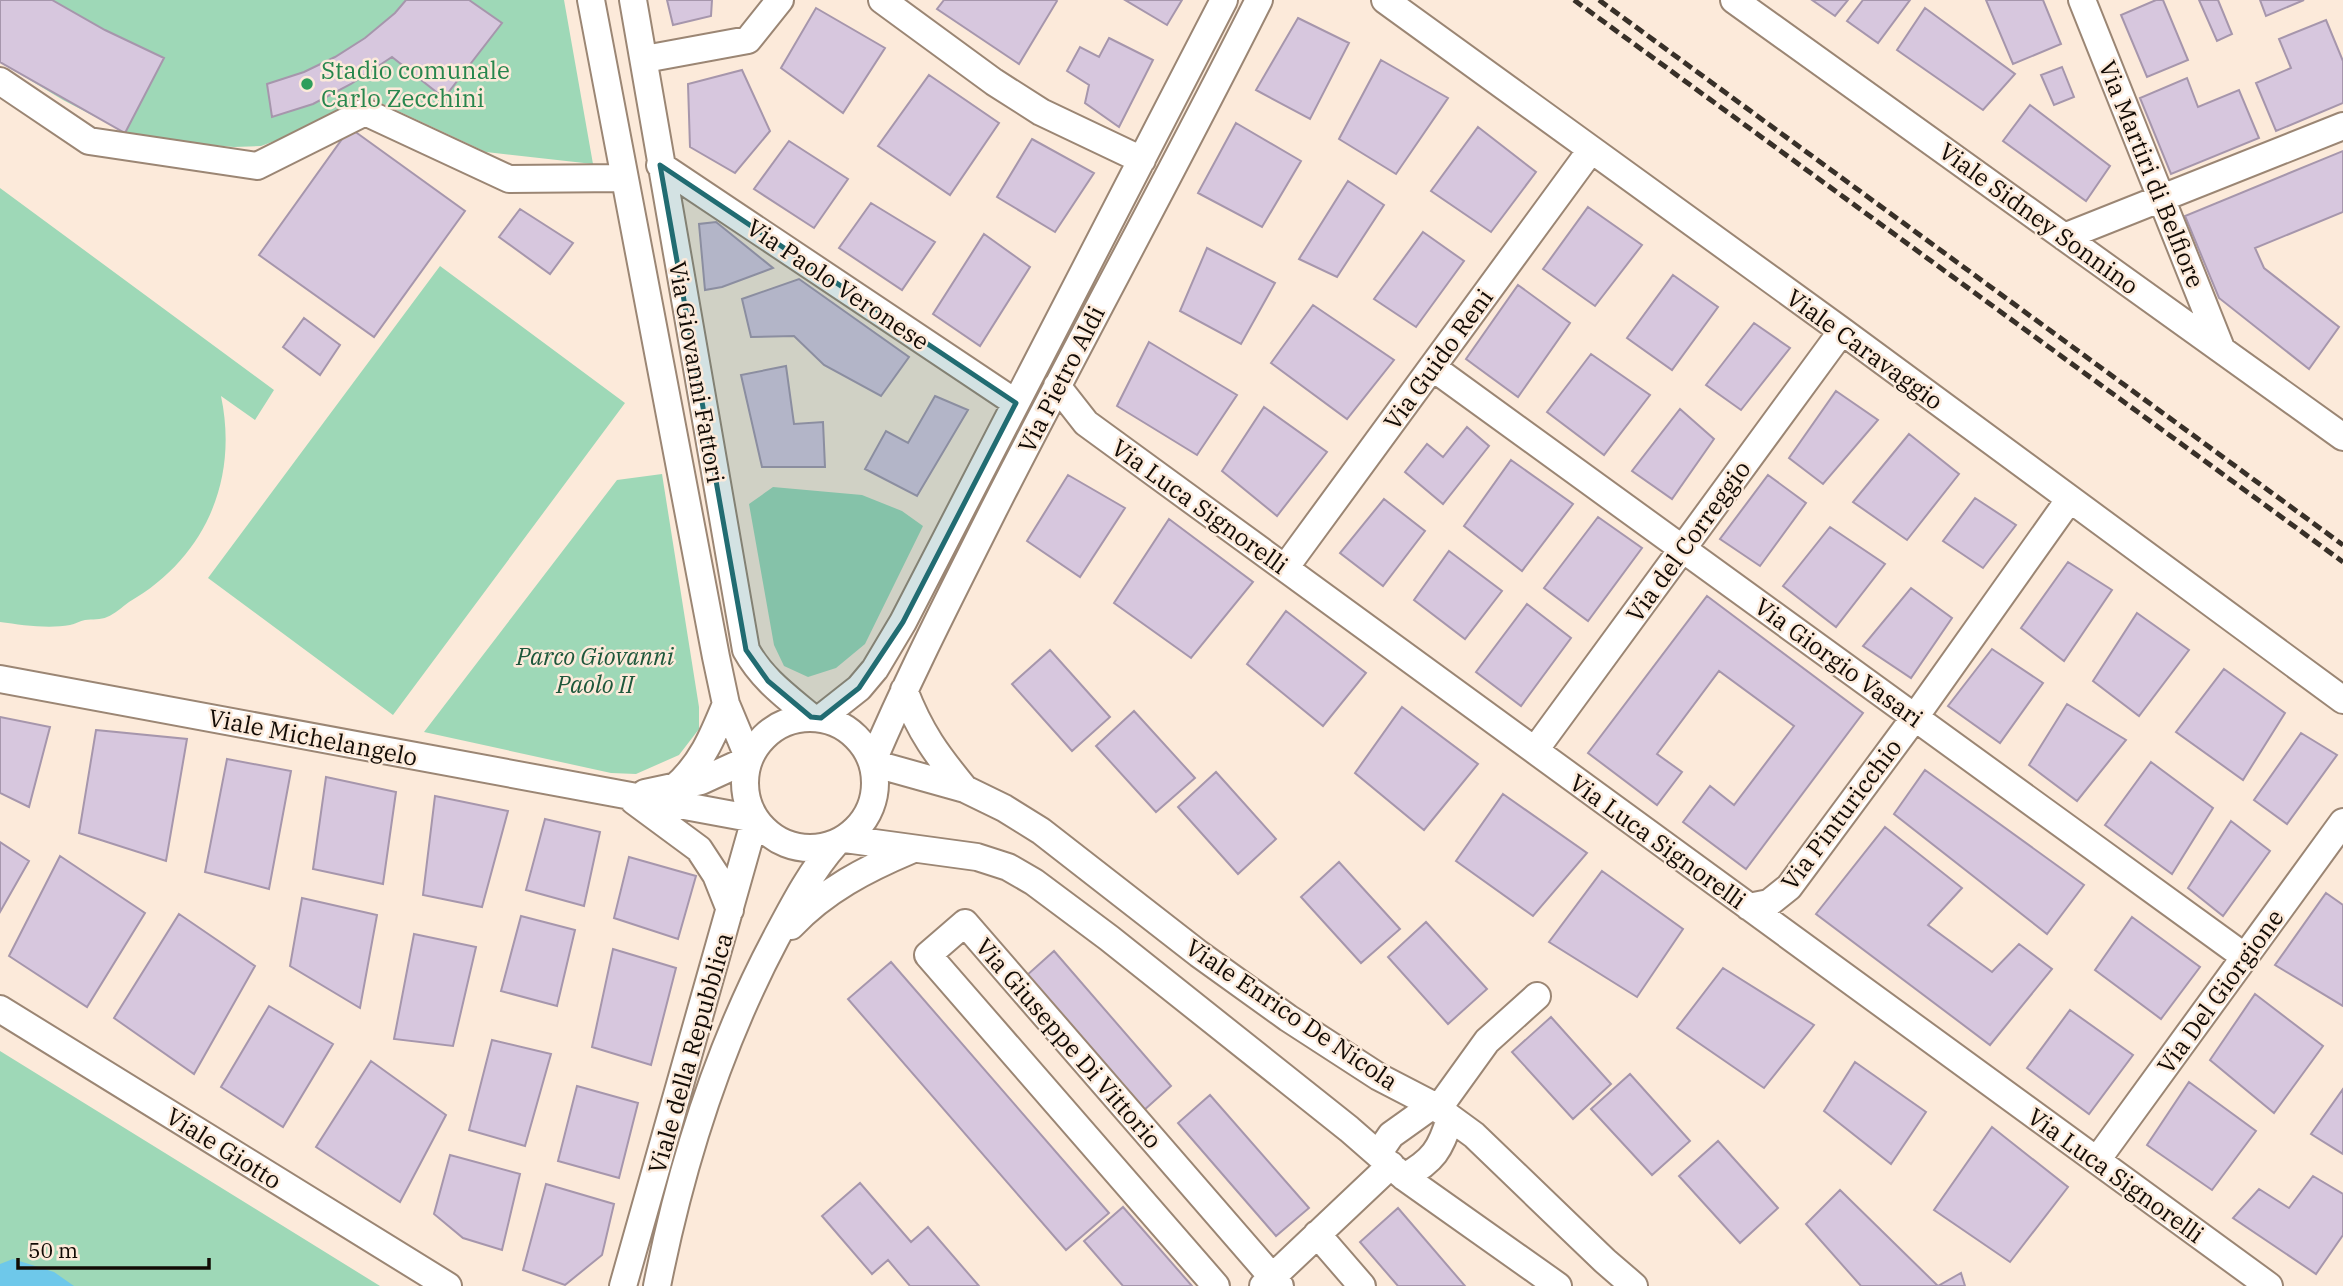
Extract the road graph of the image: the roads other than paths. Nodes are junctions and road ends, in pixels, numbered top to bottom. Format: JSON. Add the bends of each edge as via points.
{"nodes":[{"id":1,"x":592,"y":0,"type":"edge"},
{"id":2,"x":633,"y":0,"type":"edge"},
{"id":3,"x":780,"y":0,"type":"edge"},
{"id":4,"x":882,"y":0,"type":"edge"},
{"id":5,"x":1224,"y":0,"type":"edge"},
{"id":6,"x":1259,"y":0,"type":"edge"},
{"id":7,"x":1385,"y":0,"type":"edge"},
{"id":8,"x":1734,"y":0,"type":"edge"},
{"id":9,"x":2082,"y":0,"type":"edge"},
{"id":10,"x":645,"y":60,"type":"junction"},
{"id":11,"x":0,"y":82,"type":"edge"},
{"id":12,"x":2343,"y":126,"type":"edge"},
{"id":13,"x":1591,"y":150,"type":"junction"},
{"id":14,"x":1142,"y":160,"type":"junction"},
{"id":15,"x":660,"y":165,"type":"junction"},
{"id":16,"x":623,"y":178,"type":"junction"},
{"id":17,"x":2162,"y":198,"type":"junction"},
{"id":18,"x":2064,"y":237,"type":"junction"},
{"id":19,"x":1842,"y":331,"type":"junction"},
{"id":20,"x":2221,"y":348,"type":"junction"},
{"id":21,"x":1432,"y":367,"type":"junction"},
{"id":22,"x":1057,"y":386,"type":"junction"},
{"id":23,"x":1016,"y":403,"type":"junction"},
{"id":24,"x":2343,"y":437,"type":"edge"},
{"id":25,"x":2069,"y":500,"type":"junction"},
{"id":26,"x":1683,"y":549,"type":"junction"},
{"id":27,"x":1285,"y":568,"type":"junction"},
{"id":28,"x":0,"y":679,"type":"edge"},
{"id":29,"x":904,"y":690,"type":"junction"},
{"id":30,"x":2343,"y":700,"type":"edge"},
{"id":31,"x":726,"y":704,"type":"junction"},
{"id":32,"x":1915,"y":717,"type":"junction"},
{"id":33,"x":816,"y":718,"type":"junction"},
{"id":34,"x":1535,"y":750,"type":"junction"},
{"id":35,"x":749,"y":759,"type":"junction"},
{"id":36,"x":872,"y":763,"type":"junction"},
{"id":37,"x":674,"y":789,"type":"junction"},
{"id":38,"x":965,"y":789,"type":"junction"},
{"id":39,"x":626,"y":796,"type":"junction"},
{"id":40,"x":755,"y":819,"type":"junction"},
{"id":41,"x":2343,"y":822,"type":"edge"},
{"id":42,"x":840,"y":841,"type":"junction"},
{"id":43,"x":915,"y":849,"type":"junction"},
{"id":44,"x":1749,"y":907,"type":"junction"},
{"id":45,"x":730,"y":910,"type":"junction"},
{"id":46,"x":773,"y":945,"type":"junction"},
{"id":47,"x":2245,"y":957,"type":"junction"},
{"id":48,"x":1537,"y":996,"type":"dead end"},
{"id":49,"x":0,"y":1009,"type":"edge"},
{"id":50,"x":1441,"y":1110,"type":"junction"},
{"id":51,"x":2096,"y":1160,"type":"junction"},
{"id":52,"x":1391,"y":1166,"type":"junction"},
{"id":53,"x":1317,"y":1234,"type":"junction"},
{"id":54,"x":1272,"y":1283,"type":"edge"},
{"id":55,"x":448,"y":1286,"type":"edge"},
{"id":56,"x":623,"y":1286,"type":"edge"},
{"id":57,"x":657,"y":1286,"type":"edge"},
{"id":58,"x":1216,"y":1286,"type":"edge"},
{"id":59,"x":1362,"y":1286,"type":"edge"},
{"id":60,"x":1558,"y":1286,"type":"edge"},
{"id":61,"x":1634,"y":1286,"type":"edge"},
{"id":62,"x":2269,"y":1286,"type":"edge"}],
"edges":[{"from":1,"to":16,"type":"street","name":"Via Giovanni Fattori"},
{"from":2,"to":10,"type":"street","name":"Via Giovanni Fattori"},
{"from":3,"to":10,"type":"street","via":[[748,40]]},
{"from":4,"to":14,"type":"street","via":[[1041,112]]},
{"from":5,"to":14,"type":"street","name":"Via Pietro Aldi"},
{"from":6,"to":22,"type":"street","name":"Via Pietro Aldi"},
{"from":7,"to":13,"type":"street","name":"Viale Caravaggio"},
{"from":8,"to":18,"type":"street","name":"Viale Sidney Sonnino"},
{"from":9,"to":17,"type":"street","name":"Via Martiri di Belfiore"},
{"from":10,"to":15,"type":"street","name":"Via Giovanni Fattori"},
{"from":11,"to":16,"type":"street","via":[[89,141],[257,166],[365,112],[509,179]]},
{"from":12,"to":17,"type":"street"},
{"from":13,"to":19,"type":"street","name":"Viale Caravaggio"},
{"from":13,"to":21,"type":"street","name":"Via Guido Reni"},
{"from":14,"to":23,"type":"street","name":"Via Pietro Aldi"},
{"from":15,"to":23,"type":"street","name":"Via Paolo Veronese"},
{"from":15,"to":33,"type":"street","name":"Via Giovanni Fattori","via":[[746,650],[768,681]]},
{"from":16,"to":31,"type":"street","name":"Via Giovanni Fattori"},
{"from":17,"to":18,"type":"street"},
{"from":17,"to":20,"type":"street","name":"Via Martiri di Belfiore"},
{"from":18,"to":20,"type":"street","name":"Viale Sidney Sonnino"},
{"from":19,"to":25,"type":"street","name":"Viale Caravaggio"},
{"from":19,"to":26,"type":"street","name":"Via del Correggio"},
{"from":20,"to":24,"type":"street","name":"Viale Sidney Sonnino"},
{"from":21,"to":26,"type":"street","name":"Via Giorgio Vasari"},
{"from":21,"to":27,"type":"street","name":"Via Guido Reni"},
{"from":22,"to":27,"type":"street","name":"Via Luca Signorelli","via":[[1086,423]]},
{"from":22,"to":29,"type":"street","name":"Via Pietro Aldi"},
{"from":23,"to":33,"type":"street","name":"Via Pietro Aldi","via":[[888,649],[859,688]]},
{"from":25,"to":30,"type":"street","name":"Viale Caravaggio"},
{"from":25,"to":32,"type":"street","name":"Via Pinturicchio"},
{"from":26,"to":32,"type":"street","name":"Via Giorgio Vasari"},
{"from":26,"to":34,"type":"street","name":"Via del Correggio"},
{"from":27,"to":34,"type":"street","name":"Via Luca Signorelli"},
{"from":28,"to":39,"type":"street","name":"Viale Michelangelo"},
{"from":29,"to":36,"type":"street","name":"Via Pietro Aldi"},
{"from":29,"to":38,"type":"street","name":"Viale Enrico De Nicola","via":[[920,730]]},
{"from":31,"to":35,"type":"street","name":"Via Giovanni Fattori"},
{"from":31,"to":37,"type":"street","via":[[705,754]]},
{"from":32,"to":44,"type":"street","name":"Via Pinturicchio","via":[[1789,887],[1769,904]]},
{"from":32,"to":47,"type":"street","name":"Via Giorgio Vasari"},
{"from":33,"to":35,"type":"street","via":[[778,726]]},
{"from":33,"to":36,"type":"street","via":[[853,734]]},
{"from":34,"to":44,"type":"street","name":"Via Luca Signorelli"},
{"from":35,"to":37,"type":"street","name":"Viale Michelangelo"},
{"from":35,"to":40,"type":"street","via":[[746,796]]},
{"from":36,"to":38,"type":"street","name":"Viale Enrico De Nicola"},
{"from":36,"to":42,"type":"street","name":"Viale della Repubblica","via":[[874,797],[863,821]]},
{"from":37,"to":39,"type":"street","name":"Viale Michelangelo"},
{"from":38,"to":50,"type":"street","name":"Viale Enrico De Nicola","via":[[1041,831],[1288,1018],[1379,1077]]},
{"from":39,"to":40,"type":"street","name":"Viale Michelangelo"},
{"from":39,"to":45,"type":"street","name":"Viale Michelangelo","via":[[699,849]]},
{"from":40,"to":42,"type":"street","via":[[771,836],[791,846],[814,848]]},
{"from":40,"to":45,"type":"street","name":"Viale della Repubblica"},
{"from":41,"to":47,"type":"street","name":"Via Del Giorgione"},
{"from":42,"to":43,"type":"street","name":"Viale Enrico De Nicola"},
{"from":42,"to":46,"type":"street","name":"Viale della Repubblica","via":[[816,866]]},
{"from":43,"to":46,"type":"street","name":"Viale Enrico De Nicola","via":[[841,883]]},
{"from":43,"to":52,"type":"street","name":"Viale Enrico De Nicola","via":[[977,857],[1009,867],[1034,882]]},
{"from":44,"to":51,"type":"street","name":"Via Luca Signorelli"},
{"from":45,"to":56,"type":"street","name":"Viale della Repubblica"},
{"from":46,"to":57,"type":"street","name":"Viale della Repubblica","via":[[734,1027],[704,1109],[687,1159]]},
{"from":47,"to":51,"type":"street","name":"Via Del Giorgione"},
{"from":48,"to":50,"type":"street","via":[[1487,1041]]},
{"from":49,"to":55,"type":"street","name":"Viale Giotto"},
{"from":50,"to":52,"type":"street","via":[[1391,1135]]},
{"from":50,"to":52,"type":"street","via":[[1444,1140],[1425,1165]]},
{"from":50,"to":61,"type":"street","name":"Viale Enrico De Nicola","via":[[1474,1135]]},
{"from":51,"to":62,"type":"street","name":"Via Luca Signorelli"},
{"from":52,"to":53,"type":"street","name":"Via Giuseppe Di Vittorio"},
{"from":52,"to":60,"type":"street","name":"Viale Enrico De Nicola"},
{"from":53,"to":54,"type":"street","name":"Via Giuseppe Di Vittorio"},
{"from":53,"to":59,"type":"street"},
{"from":54,"to":58,"type":"street","name":"Via Giuseppe Di Vittorio","via":[[965,923],[928,955]]}]}
